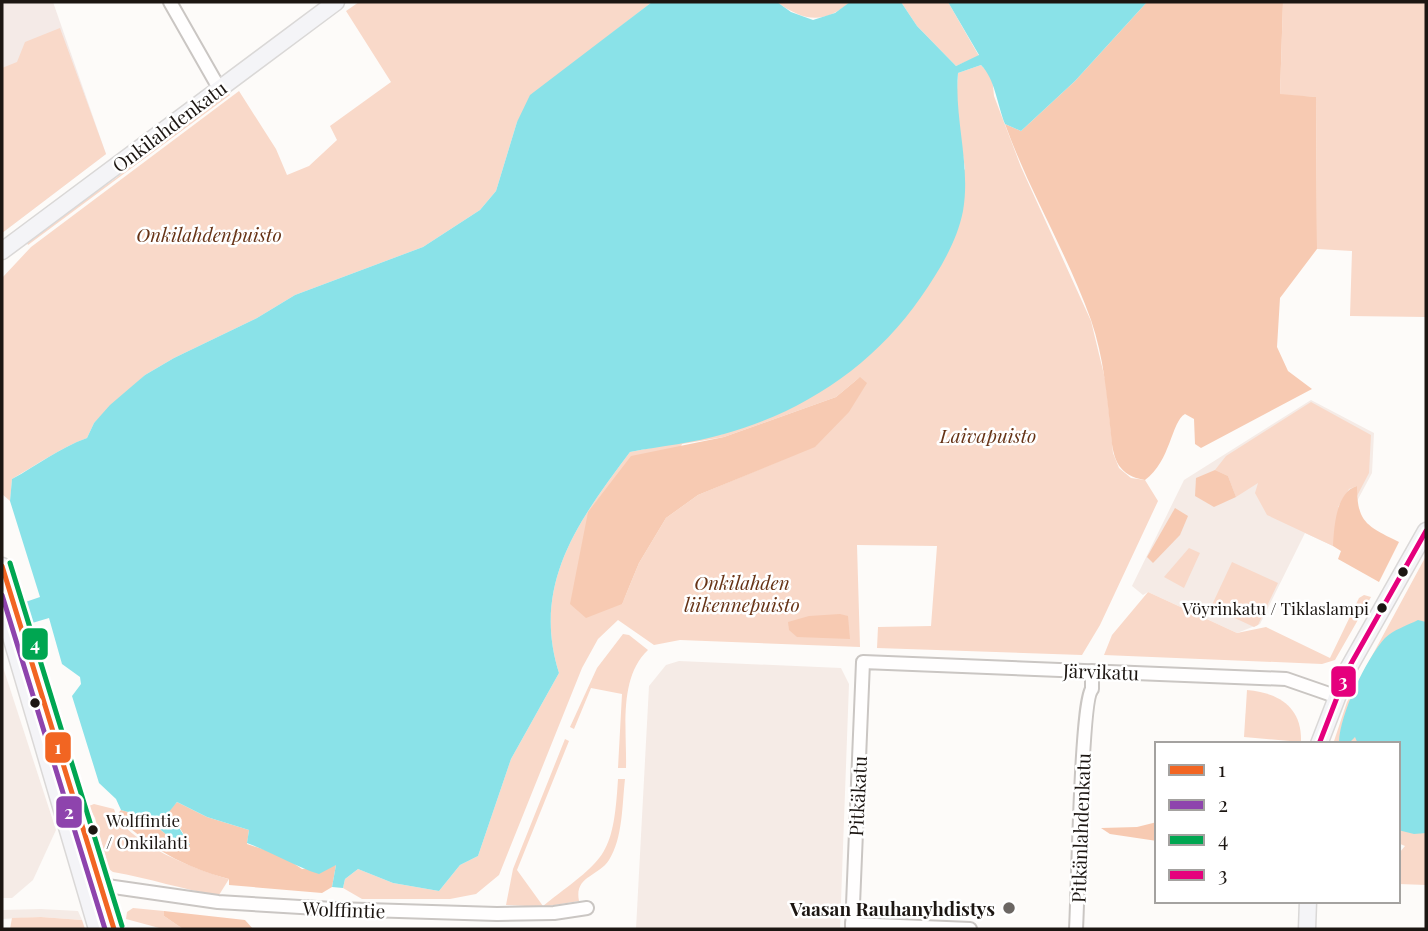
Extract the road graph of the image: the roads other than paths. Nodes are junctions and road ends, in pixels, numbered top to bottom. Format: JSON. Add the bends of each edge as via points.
{"nodes":[{"id":1,"x":170,"y":2,"type":"edge"},
{"id":2,"x":336,"y":2,"type":"edge"},
{"id":3,"x":219,"y":88,"type":"junction"},
{"id":4,"x":2,"y":251,"type":"edge"},
{"id":5,"x":1426,"y":531,"type":"edge"},
{"id":6,"x":2,"y":566,"type":"edge"},
{"id":7,"x":7,"y":603,"type":"edge"},
{"id":8,"x":18,"y":634,"type":"junction"},
{"id":9,"x":863,"y":662,"type":"joint"},
{"id":10,"x":1092,"y":671,"type":"junction"},
{"id":11,"x":1335,"y":696,"type":"junction"},
{"id":12,"x":1320,"y":742,"type":"edge"},
{"id":13,"x":83,"y":883,"type":"junction"},
{"id":14,"x":102,"y":885,"type":"junction"},
{"id":15,"x":1308,"y":903,"type":"edge"},
{"id":16,"x":587,"y":908,"type":"dead end"},
{"id":17,"x":852,"y":927,"type":"edge"},
{"id":18,"x":97,"y":929,"type":"edge"},
{"id":19,"x":114,"y":929,"type":"edge"},
{"id":20,"x":970,"y":929,"type":"edge"},
{"id":21,"x":1076,"y":929,"type":"edge"},
{"id":22,"x":1307,"y":929,"type":"edge"}],
"edges":[{"from":1,"to":3,"type":"street"},
{"from":2,"to":3,"type":"main road","name":"Onkilahdenkatu"},
{"from":3,"to":4,"type":"main road","name":"Onkilahdenkatu"},
{"from":5,"to":11,"type":"main road"},
{"from":6,"to":7,"type":"main road"},
{"from":7,"to":8,"type":"main road"},
{"from":8,"to":13,"type":"main road"},
{"from":8,"to":14,"type":"main road"},
{"from":9,"to":10,"type":"street","name":"Järvikatu"},
{"from":9,"to":17,"type":"street","name":"Pitkäkatu"},
{"from":10,"to":11,"type":"street","name":"Järvikatu","via":[[1286,679]]},
{"from":10,"to":21,"type":"street","name":"Pitkänlahdenkatu","via":[[1092,689],[1087,695]]},
{"from":11,"to":12,"type":"main road"},
{"from":13,"to":14,"type":"street","name":"Wolffintie"},
{"from":13,"to":18,"type":"main road"},
{"from":14,"to":16,"type":"street","name":"Wolffintie","via":[[218,902],[322,908],[497,914]]},
{"from":14,"to":19,"type":"main road"},
{"from":15,"to":22,"type":"main road"},
{"from":17,"to":20,"type":"street"}]}
